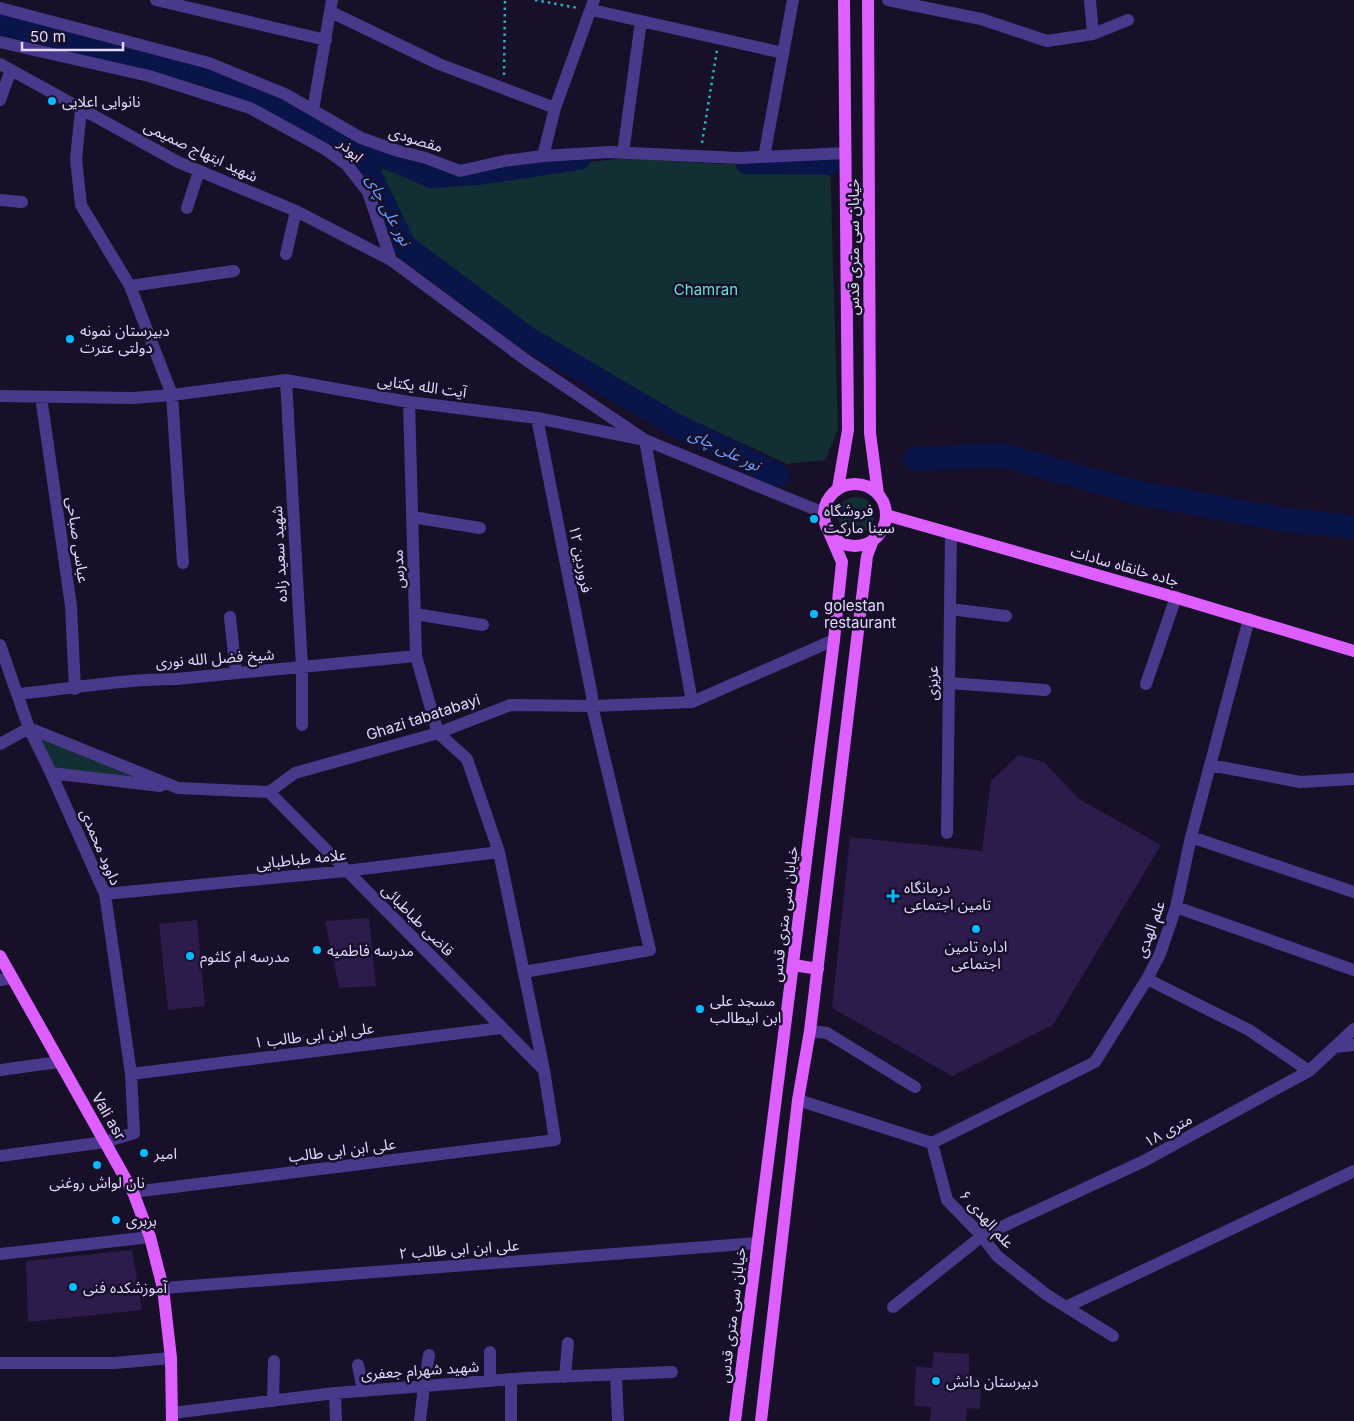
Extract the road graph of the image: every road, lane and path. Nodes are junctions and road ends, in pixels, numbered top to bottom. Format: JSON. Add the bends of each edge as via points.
{"nodes":[{"id":1,"x":156,"y":0,"type":"edge"},
{"id":2,"x":505,"y":0,"type":"edge"},
{"id":3,"x":535,"y":0,"type":"edge"},
{"id":4,"x":793,"y":0,"type":"edge"},
{"id":5,"x":844,"y":0,"type":"edge"},
{"id":6,"x":868,"y":0,"type":"edge"},
{"id":7,"x":888,"y":0,"type":"edge"},
{"id":8,"x":1090,"y":0,"type":"edge"},
{"id":9,"x":593,"y":5,"type":"edge"},
{"id":10,"x":331,"y":6,"type":"edge"},
{"id":11,"x":0,"y":8,"type":"edge"},
{"id":12,"x":1128,"y":20,"type":"dead end"},
{"id":13,"x":641,"y":21,"type":"junction"},
{"id":14,"x":1093,"y":34,"type":"junction"},
{"id":15,"x":718,"y":39,"type":"junction"},
{"id":16,"x":326,"y":40,"type":"junction"},
{"id":17,"x":0,"y":42,"type":"edge"},
{"id":18,"x":783,"y":53,"type":"junction"},
{"id":19,"x":6,"y":67,"type":"edge"},
{"id":20,"x":504,"y":89,"type":"junction"},
{"id":21,"x":0,"y":100,"type":"edge"},
{"id":22,"x":555,"y":108,"type":"junction"},
{"id":23,"x":81,"y":110,"type":"junction"},
{"id":24,"x":314,"y":110,"type":"junction"},
{"id":25,"x":623,"y":153,"type":"junction"},
{"id":26,"x":845,"y":153,"type":"junction"},
{"id":27,"x":543,"y":156,"type":"junction"},
{"id":28,"x":700,"y":156,"type":"junction"},
{"id":29,"x":764,"y":156,"type":"junction"},
{"id":30,"x":199,"y":171,"type":"junction"},
{"id":31,"x":0,"y":200,"type":"edge"},
{"id":32,"x":22,"y":202,"type":"dead end"},
{"id":33,"x":186,"y":208,"type":"dead end"},
{"id":34,"x":296,"y":211,"type":"junction"},
{"id":35,"x":286,"y":254,"type":"dead end"},
{"id":36,"x":391,"y":260,"type":"junction"},
{"id":37,"x":234,"y":271,"type":"dead end"},
{"id":38,"x":130,"y":286,"type":"junction"},
{"id":39,"x":286,"y":380,"type":"junction"},
{"id":40,"x":172,"y":395,"type":"junction"},
{"id":41,"x":0,"y":396,"type":"edge"},
{"id":42,"x":42,"y":397,"type":"junction"},
{"id":43,"x":409,"y":402,"type":"junction"},
{"id":44,"x":537,"y":418,"type":"junction"},
{"id":45,"x":645,"y":440,"type":"junction"},
{"id":46,"x":838,"y":488,"type":"junction"},
{"id":47,"x":878,"y":494,"type":"junction"},
{"id":48,"x":824,"y":513,"type":"junction"},
{"id":49,"x":886,"y":515,"type":"junction"},
{"id":50,"x":412,"y":517,"type":"junction"},
{"id":51,"x":480,"y":528,"type":"dead end"},
{"id":52,"x":829,"y":532,"type":"junction"},
{"id":53,"x":951,"y":534,"type":"junction"},
{"id":54,"x":872,"y":540,"type":"junction"},
{"id":55,"x":183,"y":563,"type":"dead end"},
{"id":56,"x":1176,"y":597,"type":"junction"},
{"id":57,"x":950,"y":610,"type":"junction"},
{"id":58,"x":415,"y":614,"type":"junction"},
{"id":59,"x":1006,"y":616,"type":"dead end"},
{"id":60,"x":230,"y":617,"type":"dead end"},
{"id":61,"x":1250,"y":619,"type":"junction"},
{"id":62,"x":482,"y":624,"type":"dead end"},
{"id":63,"x":834,"y":640,"type":"junction"},
{"id":64,"x":0,"y":645,"type":"edge"},
{"id":65,"x":1354,"y":651,"type":"edge"},
{"id":66,"x":416,"y":656,"type":"junction"},
{"id":67,"x":302,"y":667,"type":"junction"},
{"id":68,"x":236,"y":673,"type":"junction"},
{"id":69,"x":949,"y":683,"type":"junction"},
{"id":70,"x":1146,"y":684,"type":"dead end"},
{"id":71,"x":75,"y":689,"type":"junction"},
{"id":72,"x":1045,"y":690,"type":"dead end"},
{"id":73,"x":19,"y":694,"type":"junction"},
{"id":74,"x":692,"y":702,"type":"junction"},
{"id":75,"x":592,"y":706,"type":"junction"},
{"id":76,"x":302,"y":726,"type":"dead end"},
{"id":77,"x":29,"y":728,"type":"junction"},
{"id":78,"x":438,"y":733,"type":"junction"},
{"id":79,"x":0,"y":744,"type":"edge"},
{"id":80,"x":1210,"y":765,"type":"junction"},
{"id":81,"x":51,"y":772,"type":"junction"},
{"id":82,"x":1354,"y":779,"type":"edge"},
{"id":83,"x":178,"y":788,"type":"junction"},
{"id":84,"x":269,"y":792,"type":"junction"},
{"id":85,"x":947,"y":833,"type":"dead end"},
{"id":86,"x":1191,"y":837,"type":"junction"},
{"id":87,"x":500,"y":852,"type":"junction"},
{"id":88,"x":346,"y":871,"type":"junction"},
{"id":89,"x":1354,"y":892,"type":"edge"},
{"id":90,"x":105,"y":894,"type":"junction"},
{"id":91,"x":1176,"y":907,"type":"junction"},
{"id":92,"x":0,"y":956,"type":"edge"},
{"id":93,"x":794,"y":965,"type":"junction"},
{"id":94,"x":818,"y":969,"type":"junction"},
{"id":95,"x":1354,"y":970,"type":"edge"},
{"id":96,"x":524,"y":972,"type":"junction"},
{"id":97,"x":6,"y":979,"type":"edge"},
{"id":98,"x":1147,"y":979,"type":"junction"},
{"id":99,"x":501,"y":1028,"type":"junction"},
{"id":100,"x":1354,"y":1029,"type":"edge"},
{"id":101,"x":810,"y":1031,"type":"junction"},
{"id":102,"x":1354,"y":1046,"type":"edge"},
{"id":103,"x":1335,"y":1047,"type":"junction"},
{"id":104,"x":59,"y":1062,"type":"junction"},
{"id":105,"x":0,"y":1070,"type":"edge"},
{"id":106,"x":544,"y":1070,"type":"junction"},
{"id":107,"x":1309,"y":1071,"type":"junction"},
{"id":108,"x":131,"y":1074,"type":"junction"},
{"id":109,"x":915,"y":1087,"type":"dead end"},
{"id":110,"x":798,"y":1100,"type":"junction"},
{"id":111,"x":105,"y":1142,"type":"junction"},
{"id":112,"x":932,"y":1143,"type":"junction"},
{"id":113,"x":0,"y":1156,"type":"edge"},
{"id":114,"x":1354,"y":1171,"type":"edge"},
{"id":115,"x":133,"y":1192,"type":"junction"},
{"id":116,"x":982,"y":1236,"type":"junction"},
{"id":117,"x":150,"y":1238,"type":"junction"},
{"id":118,"x":758,"y":1243,"type":"junction"},
{"id":119,"x":0,"y":1254,"type":"edge"},
{"id":120,"x":163,"y":1288,"type":"junction"},
{"id":121,"x":892,"y":1307,"type":"dead end"},
{"id":122,"x":1066,"y":1307,"type":"junction"},
{"id":123,"x":1113,"y":1336,"type":"dead end"},
{"id":124,"x":568,"y":1343,"type":"dead end"},
{"id":125,"x":490,"y":1352,"type":"dead end"},
{"id":126,"x":429,"y":1355,"type":"dead end"},
{"id":127,"x":171,"y":1358,"type":"junction"},
{"id":128,"x":274,"y":1361,"type":"dead end"},
{"id":129,"x":0,"y":1363,"type":"edge"},
{"id":130,"x":358,"y":1365,"type":"dead end"},
{"id":131,"x":672,"y":1372,"type":"dead end"},
{"id":132,"x":616,"y":1374,"type":"junction"},
{"id":133,"x":566,"y":1377,"type":"junction"},
{"id":134,"x":511,"y":1379,"type":"junction"},
{"id":135,"x":490,"y":1381,"type":"junction"},
{"id":136,"x":424,"y":1386,"type":"junction"},
{"id":137,"x":363,"y":1391,"type":"junction"},
{"id":138,"x":334,"y":1393,"type":"junction"},
{"id":139,"x":273,"y":1401,"type":"junction"},
{"id":140,"x":172,"y":1417,"type":"edge"},
{"id":141,"x":336,"y":1421,"type":"edge"},
{"id":142,"x":420,"y":1421,"type":"edge"},
{"id":143,"x":511,"y":1421,"type":"edge"},
{"id":144,"x":618,"y":1421,"type":"edge"},
{"id":145,"x":735,"y":1421,"type":"edge"},
{"id":146,"x":761,"y":1421,"type":"edge"}],
"edges":[{"from":1,"to":16,"type":"street"},
{"from":2,"to":20,"type":"path"},
{"from":3,"to":9,"type":"path"},
{"from":4,"to":18,"type":"street"},
{"from":5,"to":26,"type":"main road","name":"خیابان سی متری قدس"},
{"from":6,"to":47,"type":"main road","name":"خیابان سی متری قدس","via":[[870,433]]},
{"from":7,"to":14,"type":"street","via":[[981,19],[1047,41]]},
{"from":8,"to":14,"type":"street"},
{"from":9,"to":13,"type":"street"},
{"from":9,"to":22,"type":"street"},
{"from":10,"to":16,"type":"street"},
{"from":10,"to":20,"type":"street","via":[[439,64]]},
{"from":11,"to":24,"type":"street","name":"مقصودی","via":[[209,63],[285,94]]},
{"from":12,"to":14,"type":"street"},
{"from":13,"to":15,"type":"street"},
{"from":13,"to":25,"type":"street"},
{"from":15,"to":18,"type":"street"},
{"from":15,"to":28,"type":"path"},
{"from":16,"to":24,"type":"street"},
{"from":17,"to":36,"type":"street","name":"ابوذر","via":[[148,76],[250,108],[325,149],[346,164],[368,192]]},
{"from":18,"to":29,"type":"street"},
{"from":19,"to":21,"type":"street"},
{"from":19,"to":23,"type":"street","name":"شهید ابتهاج صمیمی"},
{"from":20,"to":22,"type":"street"},
{"from":22,"to":27,"type":"street"},
{"from":23,"to":30,"type":"street","name":"شهید ابتهاج صمیمی"},
{"from":23,"to":38,"type":"street","via":[[76,158],[81,204]]},
{"from":24,"to":27,"type":"street","name":"مقصودی","via":[[361,138],[460,171]]},
{"from":25,"to":27,"type":"street","name":"مقصودی"},
{"from":25,"to":28,"type":"street","name":"مقصودی"},
{"from":26,"to":29,"type":"street","name":"مقصودی"},
{"from":26,"to":46,"type":"main road","name":"خیابان سی متری قدس","via":[[848,430]]},
{"from":28,"to":29,"type":"street","name":"مقصودی"},
{"from":30,"to":33,"type":"street"},
{"from":30,"to":34,"type":"street","name":"شهید ابتهاج صمیمی"},
{"from":31,"to":32,"type":"street"},
{"from":34,"to":35,"type":"street"},
{"from":34,"to":36,"type":"street","name":"شهید ابتهاج صمیمی"},
{"from":36,"to":45,"type":"street","via":[[526,360]]},
{"from":37,"to":38,"type":"street"},
{"from":38,"to":40,"type":"street"},
{"from":39,"to":40,"type":"street","name":"آیت الله یکتایی"},
{"from":39,"to":43,"type":"street","name":"آیت الله یکتایی"},
{"from":39,"to":67,"type":"street","name":"شهید سعید زاده"},
{"from":40,"to":42,"type":"street","name":"آیت الله یکتایی"},
{"from":40,"to":55,"type":"street"},
{"from":41,"to":42,"type":"street","name":"آیت الله یکتایی"},
{"from":42,"to":71,"type":"street","name":"عباسی صباحی","via":[[71,606]]},
{"from":43,"to":44,"type":"street","name":"آیت الله یکتایی"},
{"from":43,"to":50,"type":"street","name":"مدرس"},
{"from":44,"to":45,"type":"street","name":"آیت الله یکتایی"},
{"from":44,"to":75,"type":"street","name":"۱۲ فروردین"},
{"from":45,"to":48,"type":"street","name":"آیت الله یکتایی"},
{"from":45,"to":74,"type":"street"},
{"from":46,"to":47,"type":"main road","via":[[863,485]]},
{"from":46,"to":48,"type":"main road","via":[[826,503]]},
{"from":47,"to":49,"type":"main road"},
{"from":48,"to":52,"type":"main road"},
{"from":49,"to":53,"type":"main road","name":"جاده خانقاه سادات"},
{"from":49,"to":54,"type":"main road","via":[[882,531]]},
{"from":50,"to":51,"type":"street"},
{"from":50,"to":58,"type":"street","name":"مدرس"},
{"from":52,"to":54,"type":"main road","via":[[844,544],[854,546]]},
{"from":52,"to":63,"type":"main road","name":"خیابان سی متری قدس","via":[[842,562]]},
{"from":53,"to":56,"type":"main road","name":"جاده خانقاه سادات"},
{"from":53,"to":57,"type":"street","name":"عزیزی"},
{"from":54,"to":94,"type":"main road","via":[[867,556]]},
{"from":56,"to":61,"type":"main road","name":"جاده خانقاه سادات"},
{"from":56,"to":70,"type":"street"},
{"from":57,"to":59,"type":"street"},
{"from":57,"to":69,"type":"street","name":"عزیزی"},
{"from":58,"to":62,"type":"street"},
{"from":58,"to":66,"type":"street","name":"مدرس"},
{"from":60,"to":68,"type":"street"},
{"from":61,"to":65,"type":"main road","name":"جاده خانقاه سادات"},
{"from":61,"to":80,"type":"street","name":"علم الهدی"},
{"from":63,"to":74,"type":"street","name":"Ghazi tabatabayi"},
{"from":63,"to":93,"type":"main road","name":"خیابان سی متری قدس"},
{"from":64,"to":73,"type":"street","name":"داوود محمدی"},
{"from":66,"to":67,"type":"street","name":"شیخ فضل الله نوری"},
{"from":66,"to":78,"type":"street","name":"مدرس"},
{"from":67,"to":68,"type":"street","name":"شیخ فضل الله نوری"},
{"from":67,"to":76,"type":"street","name":"شهید سعید زاده"},
{"from":68,"to":71,"type":"street","name":"شیخ فضل الله نوری","via":[[145,679]]},
{"from":69,"to":72,"type":"street"},
{"from":69,"to":85,"type":"street","name":"عزیزی"},
{"from":71,"to":73,"type":"street","name":"شیخ فضل الله نوری"},
{"from":73,"to":77,"type":"street","name":"داوود محمدی"},
{"from":74,"to":75,"type":"street","name":"Ghazi tabatabayi"},
{"from":75,"to":78,"type":"street","name":"Ghazi tabatabayi","via":[[510,705]]},
{"from":75,"to":96,"type":"street","name":"۱۲ فروردین","via":[[650,950]]},
{"from":77,"to":79,"type":"street"},
{"from":77,"to":81,"type":"street","name":"داوود محمدی"},
{"from":77,"to":83,"type":"street"},
{"from":78,"to":84,"type":"street","name":"Ghazi tabatabayi","via":[[295,774]]},
{"from":78,"to":87,"type":"street","via":[[468,759]]},
{"from":80,"to":82,"type":"street","via":[[1300,782]]},
{"from":80,"to":86,"type":"street","name":"علم الهدی"},
{"from":81,"to":83,"type":"street"},
{"from":81,"to":90,"type":"street","name":"داوود محمدی"},
{"from":83,"to":84,"type":"street"},
{"from":84,"to":88,"type":"street","name":"قاضی طباطبائی"},
{"from":86,"to":89,"type":"street"},
{"from":86,"to":91,"type":"street","name":"علم الهدی"},
{"from":87,"to":88,"type":"street","name":"علامه طباطبایی"},
{"from":87,"to":96,"type":"street"},
{"from":88,"to":90,"type":"street","name":"علامه طباطبایی"},
{"from":88,"to":99,"type":"street","name":"قاضی طباطبائی"},
{"from":90,"to":108,"type":"street","name":"داوود محمدی"},
{"from":91,"to":95,"type":"street"},
{"from":91,"to":98,"type":"street","name":"علم الهدی","via":[[1160,954]]},
{"from":92,"to":97,"type":"main road","name":"Vali asr"},
{"from":93,"to":94,"type":"main road"},
{"from":93,"to":118,"type":"main road","name":"خیابان سی متری قدس"},
{"from":94,"to":101,"type":"main road"},
{"from":96,"to":106,"type":"street"},
{"from":97,"to":104,"type":"main road","name":"Vali asr"},
{"from":98,"to":107,"type":"street","via":[[1249,1030]]},
{"from":98,"to":112,"type":"street","name":"علم الهدی","via":[[1094,1062]]},
{"from":99,"to":106,"type":"street","name":"قاضی طباطبائی"},
{"from":99,"to":108,"type":"street","name":"علی ابن ابی طالب ۱"},
{"from":100,"to":103,"type":"street","name":"۱۸ متری"},
{"from":101,"to":109,"type":"street","via":[[827,1033]]},
{"from":101,"to":110,"type":"main road"},
{"from":102,"to":103,"type":"street"},
{"from":103,"to":107,"type":"street","name":"۱۸ متری"},
{"from":104,"to":105,"type":"street"},
{"from":104,"to":111,"type":"main road","name":"Vali asr"},
{"from":106,"to":115,"type":"street","name":"علی ابن ابی طالب","via":[[555,1140]]},
{"from":107,"to":116,"type":"street","name":"۱۸ متری","via":[[1144,1161]]},
{"from":108,"to":111,"type":"street","name":"داوود محمدی","via":[[134,1134]]},
{"from":110,"to":112,"type":"street"},
{"from":110,"to":146,"type":"main road"},
{"from":111,"to":113,"type":"street"},
{"from":111,"to":115,"type":"main road","name":"Vali asr"},
{"from":112,"to":116,"type":"street","name":"علم الهدی ۶","via":[[947,1200]]},
{"from":114,"to":122,"type":"street"},
{"from":115,"to":117,"type":"main road","name":"Vali asr"},
{"from":116,"to":121,"type":"street","name":"۱۸ متری"},
{"from":116,"to":122,"type":"street","name":"علم الهدی ۶","via":[[997,1256]]},
{"from":117,"to":119,"type":"street"},
{"from":117,"to":120,"type":"main road","name":"Vali asr"},
{"from":118,"to":120,"type":"street","name":"علی ابن ابی طالب ۲"},
{"from":118,"to":145,"type":"main road","name":"خیابان سی متری قدس"},
{"from":120,"to":127,"type":"main road","name":"Vali asr"},
{"from":122,"to":123,"type":"street","name":"علم الهدی ۶"},
{"from":124,"to":133,"type":"street"},
{"from":125,"to":135,"type":"street"},
{"from":126,"to":136,"type":"street"},
{"from":127,"to":129,"type":"street"},
{"from":127,"to":140,"type":"main road","name":"Vali asr"},
{"from":128,"to":139,"type":"street"},
{"from":130,"to":137,"type":"street"},
{"from":131,"to":132,"type":"street","name":"شهید شهرام جعفری"},
{"from":132,"to":133,"type":"street","name":"شهید شهرام جعفری"},
{"from":132,"to":144,"type":"street"},
{"from":133,"to":134,"type":"street","name":"شهید شهرام جعفری"},
{"from":134,"to":135,"type":"street","name":"شهید شهرام جعفری"},
{"from":134,"to":143,"type":"street"},
{"from":135,"to":136,"type":"street","name":"شهید شهرام جعفری"},
{"from":136,"to":137,"type":"street","name":"شهید شهرام جعفری"},
{"from":136,"to":142,"type":"street"},
{"from":137,"to":138,"type":"street","name":"شهید شهرام جعفری"},
{"from":138,"to":139,"type":"street","name":"شهید شهرام جعفری"},
{"from":138,"to":141,"type":"street"},
{"from":139,"to":140,"type":"street","name":"شهید شهرام جعفری"}]}
